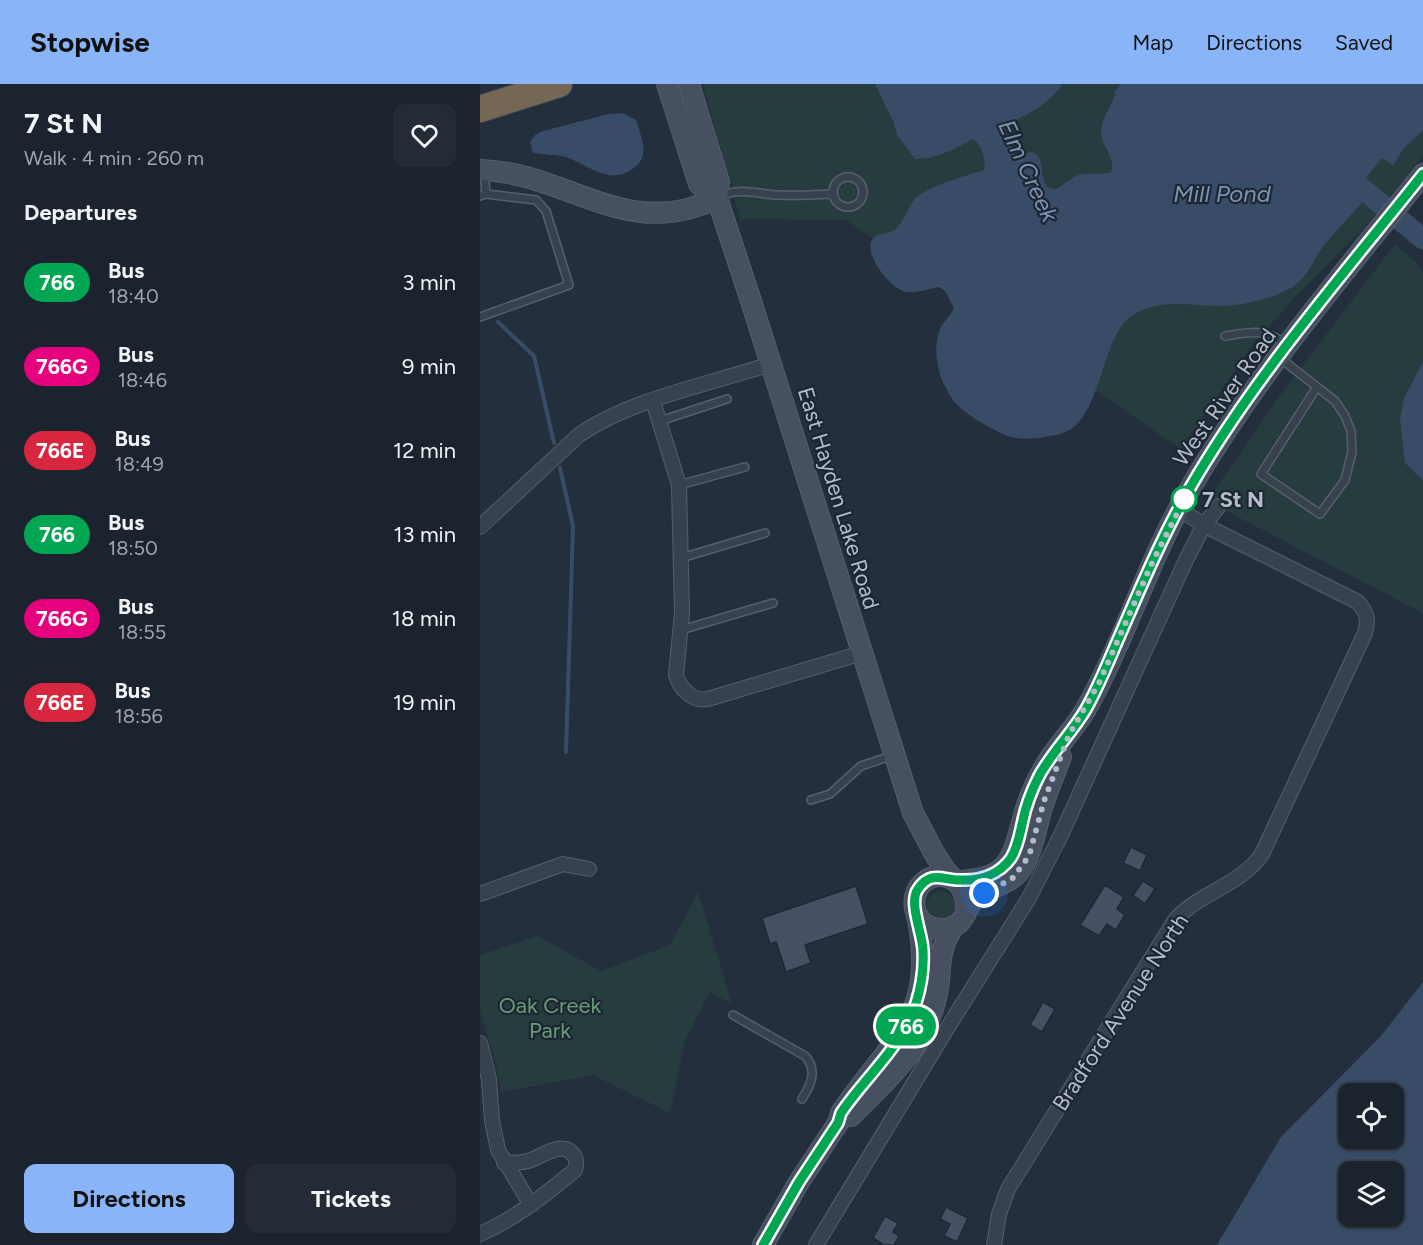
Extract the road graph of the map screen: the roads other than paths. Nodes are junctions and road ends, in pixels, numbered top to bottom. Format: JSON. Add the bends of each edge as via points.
{"nodes":[{"id":1,"x":559,"y":84,"type":"edge"},
{"id":2,"x":667,"y":84,"type":"edge"},
{"id":3,"x":689,"y":84,"type":"edge"},
{"id":4,"x":480,"y":109,"type":"edge"},
{"id":5,"x":482,"y":170,"type":"edge"},
{"id":6,"x":1420,"y":177,"type":"edge"},
{"id":7,"x":833,"y":194,"type":"junction"},
{"id":8,"x":483,"y":195,"type":"edge"},
{"id":9,"x":717,"y":198,"type":"junction"},
{"id":10,"x":480,"y":317,"type":"edge"},
{"id":11,"x":1226,"y":336,"type":"dead end"},
{"id":12,"x":1283,"y":351,"type":"junction"},
{"id":13,"x":771,"y":364,"type":"junction"},
{"id":14,"x":1317,"y":387,"type":"junction"},
{"id":15,"x":727,"y":399,"type":"dead end"},
{"id":16,"x":653,"y":401,"type":"junction"},
{"id":17,"x":660,"y":421,"type":"junction"},
{"id":18,"x":745,"y":467,"type":"dead end"},
{"id":19,"x":679,"y":485,"type":"junction"},
{"id":20,"x":1218,"y":506,"type":"dead end"},
{"id":21,"x":1179,"y":509,"type":"junction"},
{"id":22,"x":1204,"y":525,"type":"junction"},
{"id":23,"x":480,"y":527,"type":"edge"},
{"id":24,"x":765,"y":533,"type":"dead end"},
{"id":25,"x":681,"y":558,"type":"junction"},
{"id":26,"x":773,"y":603,"type":"dead end"},
{"id":27,"x":681,"y":630,"type":"junction"},
{"id":28,"x":862,"y":653,"type":"junction"},
{"id":29,"x":1069,"y":735,"type":"junction"},
{"id":30,"x":894,"y":755,"type":"junction"},
{"id":31,"x":810,"y":800,"type":"dead end"},
{"id":32,"x":913,"y":813,"type":"junction"},
{"id":33,"x":589,"y":869,"type":"dead end"},
{"id":34,"x":954,"y":880,"type":"junction"},
{"id":35,"x":919,"y":888,"type":"junction"},
{"id":36,"x":480,"y":894,"type":"edge"},
{"id":37,"x":917,"y":916,"type":"junction"},
{"id":38,"x":960,"y":920,"type":"junction"},
{"id":39,"x":733,"y":1015,"type":"dead end"},
{"id":40,"x":480,"y":1043,"type":"edge"},
{"id":41,"x":802,"y":1099,"type":"dead end"},
{"id":42,"x":838,"y":1123,"type":"junction"},
{"id":43,"x":504,"y":1163,"type":"junction"},
{"id":44,"x":531,"y":1204,"type":"junction"},
{"id":45,"x":480,"y":1234,"type":"edge"},
{"id":46,"x":763,"y":1245,"type":"edge"},
{"id":47,"x":816,"y":1245,"type":"edge"},
{"id":48,"x":994,"y":1245,"type":"edge"}],
"edges":[{"from":1,"to":4,"type":"highway"},
{"from":2,"to":9,"type":"main road","name":"East Hayden Lake Road","via":[[699,184]]},
{"from":3,"to":9,"type":"main road","name":"East Hayden Lake Road","via":[[719,182]]},
{"from":5,"to":8,"type":"lane"},
{"from":5,"to":9,"type":"main road","via":[[532,178],[625,211],[671,213]]},
{"from":6,"to":12,"type":"main road","name":"West River Road"},
{"from":7,"to":7,"type":"lane","via":[[841,206],[850,207],[859,203],[863,190],[858,181],[849,177],[836,184]]},
{"from":7,"to":9,"type":"lane","via":[[730,191]]},
{"from":8,"to":10,"type":"lane","via":[[536,200],[546,211],[568,285]]},
{"from":9,"to":13,"type":"main road","name":"East Hayden Lake Road"},
{"from":11,"to":12,"type":"lane","via":[[1261,331],[1273,334]]},
{"from":12,"to":14,"type":"lane"},
{"from":12,"to":21,"type":"main road","name":"West River Road","via":[[1215,446]]},
{"from":13,"to":16,"type":"street"},
{"from":13,"to":28,"type":"main road","name":"East Hayden Lake Road"},
{"from":14,"to":14,"type":"lane","via":[[1261,474],[1320,514],[1345,480],[1352,452],[1351,431],[1345,416],[1335,401]]},
{"from":15,"to":17,"type":"lane"},
{"from":16,"to":17,"type":"street"},
{"from":16,"to":23,"type":"street","via":[[611,416],[579,435]]},
{"from":17,"to":19,"type":"street"},
{"from":18,"to":19,"type":"lane"},
{"from":19,"to":25,"type":"street"},
{"from":20,"to":22,"type":"street"},
{"from":21,"to":22,"type":"street"},
{"from":21,"to":29,"type":"main road","name":"West River Road","via":[[1099,683]]},
{"from":22,"to":47,"type":"street","via":[[1029,898]]},
{"from":22,"to":48,"type":"street","name":"Bradford Avenue North","via":[[1358,602],[1366,611],[1365,633],[1262,854],[1242,876],[1201,898],[1175,920],[1008,1189]]},
{"from":24,"to":25,"type":"lane"},
{"from":25,"to":27,"type":"street"},
{"from":26,"to":27,"type":"lane"},
{"from":27,"to":28,"type":"street","via":[[676,664],[678,683],[697,699],[712,698]]},
{"from":28,"to":30,"type":"main road","name":"East Hayden Lake Road"},
{"from":29,"to":34,"type":"main road","name":"West River Road","via":[[1030,794],[1012,857],[988,877]]},
{"from":29,"to":38,"type":"main road","name":"West River Road","via":[[1044,801],[1029,856],[1012,879],[977,897]]},
{"from":30,"to":31,"type":"lane","via":[[861,766],[830,794]]},
{"from":30,"to":32,"type":"main road","name":"East Hayden Lake Road"},
{"from":32,"to":34,"type":"main road","name":"East Hayden Lake Road","via":[[931,849]]},
{"from":32,"to":35,"type":"main road","name":"East Hayden Lake Road","via":[[915,840],[924,870]]},
{"from":33,"to":36,"type":"street","via":[[563,864]]},
{"from":34,"to":35,"type":"main road","via":[[938,876]]},
{"from":34,"to":38,"type":"main road","via":[[967,901]]},
{"from":35,"to":37,"type":"main road","via":[[914,901]]},
{"from":37,"to":38,"type":"main road","via":[[927,926],[942,930]]},
{"from":37,"to":42,"type":"main road","name":"West River Road","via":[[923,962],[912,1012],[900,1037],[847,1104]]},
{"from":38,"to":42,"type":"main road","name":"West River Road","via":[[941,951],[935,1004],[916,1043],[886,1082],[850,1117]]},
{"from":39,"to":41,"type":"lane","via":[[810,1061],[812,1078]]},
{"from":40,"to":43,"type":"street","via":[[489,1079],[494,1135]]},
{"from":42,"to":46,"type":"main road","name":"West River Road"},
{"from":43,"to":44,"type":"street"},
{"from":43,"to":44,"type":"street","via":[[524,1162],[560,1148],[575,1155],[575,1170]]},
{"from":44,"to":45,"type":"street"}]}
